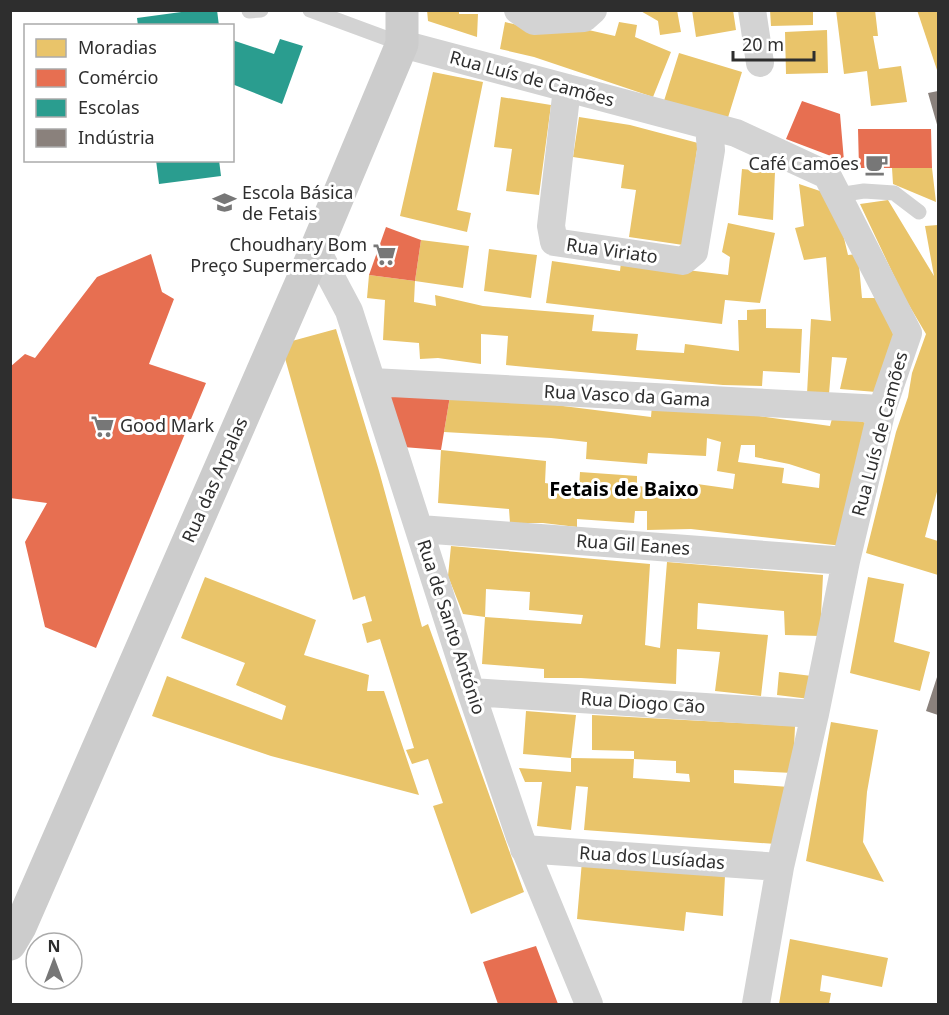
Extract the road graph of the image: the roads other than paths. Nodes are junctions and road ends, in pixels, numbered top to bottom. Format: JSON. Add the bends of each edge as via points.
{"nodes":[{"id":1,"x":310,"y":10,"type":"edge"},
{"id":2,"x":402,"y":10,"type":"edge"},
{"id":3,"x":518,"y":10,"type":"edge"},
{"id":4,"x":593,"y":10,"type":"edge"},
{"id":5,"x":752,"y":10,"type":"edge"},
{"id":6,"x":402,"y":44,"type":"junction"},
{"id":7,"x":760,"y":63,"type":"dead end"},
{"id":8,"x":567,"y":88,"type":"junction"},
{"id":9,"x":709,"y":126,"type":"junction"},
{"id":10,"x":838,"y":195,"type":"junction"},
{"id":11,"x":919,"y":212,"type":"dead end"},
{"id":12,"x":316,"y":249,"type":"junction"},
{"id":13,"x":372,"y":382,"type":"junction"},
{"id":14,"x":882,"y":409,"type":"junction"},
{"id":15,"x":420,"y":529,"type":"junction"},
{"id":16,"x":846,"y":561,"type":"junction"},
{"id":17,"x":471,"y":692,"type":"junction"},
{"id":18,"x":815,"y":714,"type":"junction"},
{"id":19,"x":524,"y":849,"type":"junction"},
{"id":20,"x":780,"y":867,"type":"junction"},
{"id":21,"x":10,"y":944,"type":"edge"},
{"id":22,"x":589,"y":1005,"type":"edge"},
{"id":23,"x":756,"y":1005,"type":"edge"}],
"edges":[{"from":1,"to":6,"type":"lane"},
{"from":2,"to":6,"type":"street","name":"Rua das Arpalas"},
{"from":3,"to":4,"type":"street","via":[[534,21],[584,18]]},
{"from":5,"to":7,"type":"street"},
{"from":6,"to":8,"type":"street","name":"Rua Luís de Camões"},
{"from":6,"to":12,"type":"street","name":"Rua das Arpalas"},
{"from":8,"to":9,"type":"street","name":"Rua Luís de Camões"},
{"from":8,"to":9,"type":"street","name":"Rua Viriato","via":[[551,226],[554,242],[683,261],[694,252],[711,150]]},
{"from":9,"to":10,"type":"street","name":"Rua Luís de Camões","via":[[735,133],[827,175]]},
{"from":10,"to":11,"type":"lane","via":[[864,191],[894,193]]},
{"from":10,"to":14,"type":"street","name":"Rua Luís de Camões","via":[[908,333]]},
{"from":12,"to":13,"type":"street","name":"Rua de Santo António","via":[[349,311]]},
{"from":12,"to":21,"type":"street","name":"Rua das Arpalas"},
{"from":13,"to":14,"type":"street","name":"Rua Vasco da Gama"},
{"from":13,"to":15,"type":"street","name":"Rua de Santo António"},
{"from":14,"to":16,"type":"street","name":"Rua Luís de Camões"},
{"from":15,"to":16,"type":"street","name":"Rua Gil Eanes"},
{"from":15,"to":17,"type":"street","name":"Rua de Santo António"},
{"from":16,"to":18,"type":"street","name":"Rua Luís de Camões"},
{"from":17,"to":18,"type":"street","name":"Rua Diogo Cão"},
{"from":17,"to":19,"type":"street","name":"Rua de Santo António"},
{"from":18,"to":20,"type":"street","name":"Rua Luís de Camões"},
{"from":19,"to":20,"type":"street","name":"Rua dos Lusíadas"},
{"from":19,"to":22,"type":"street","name":"Rua de Santo António"},
{"from":20,"to":23,"type":"street","name":"Rua Luís de Camões"}]}
